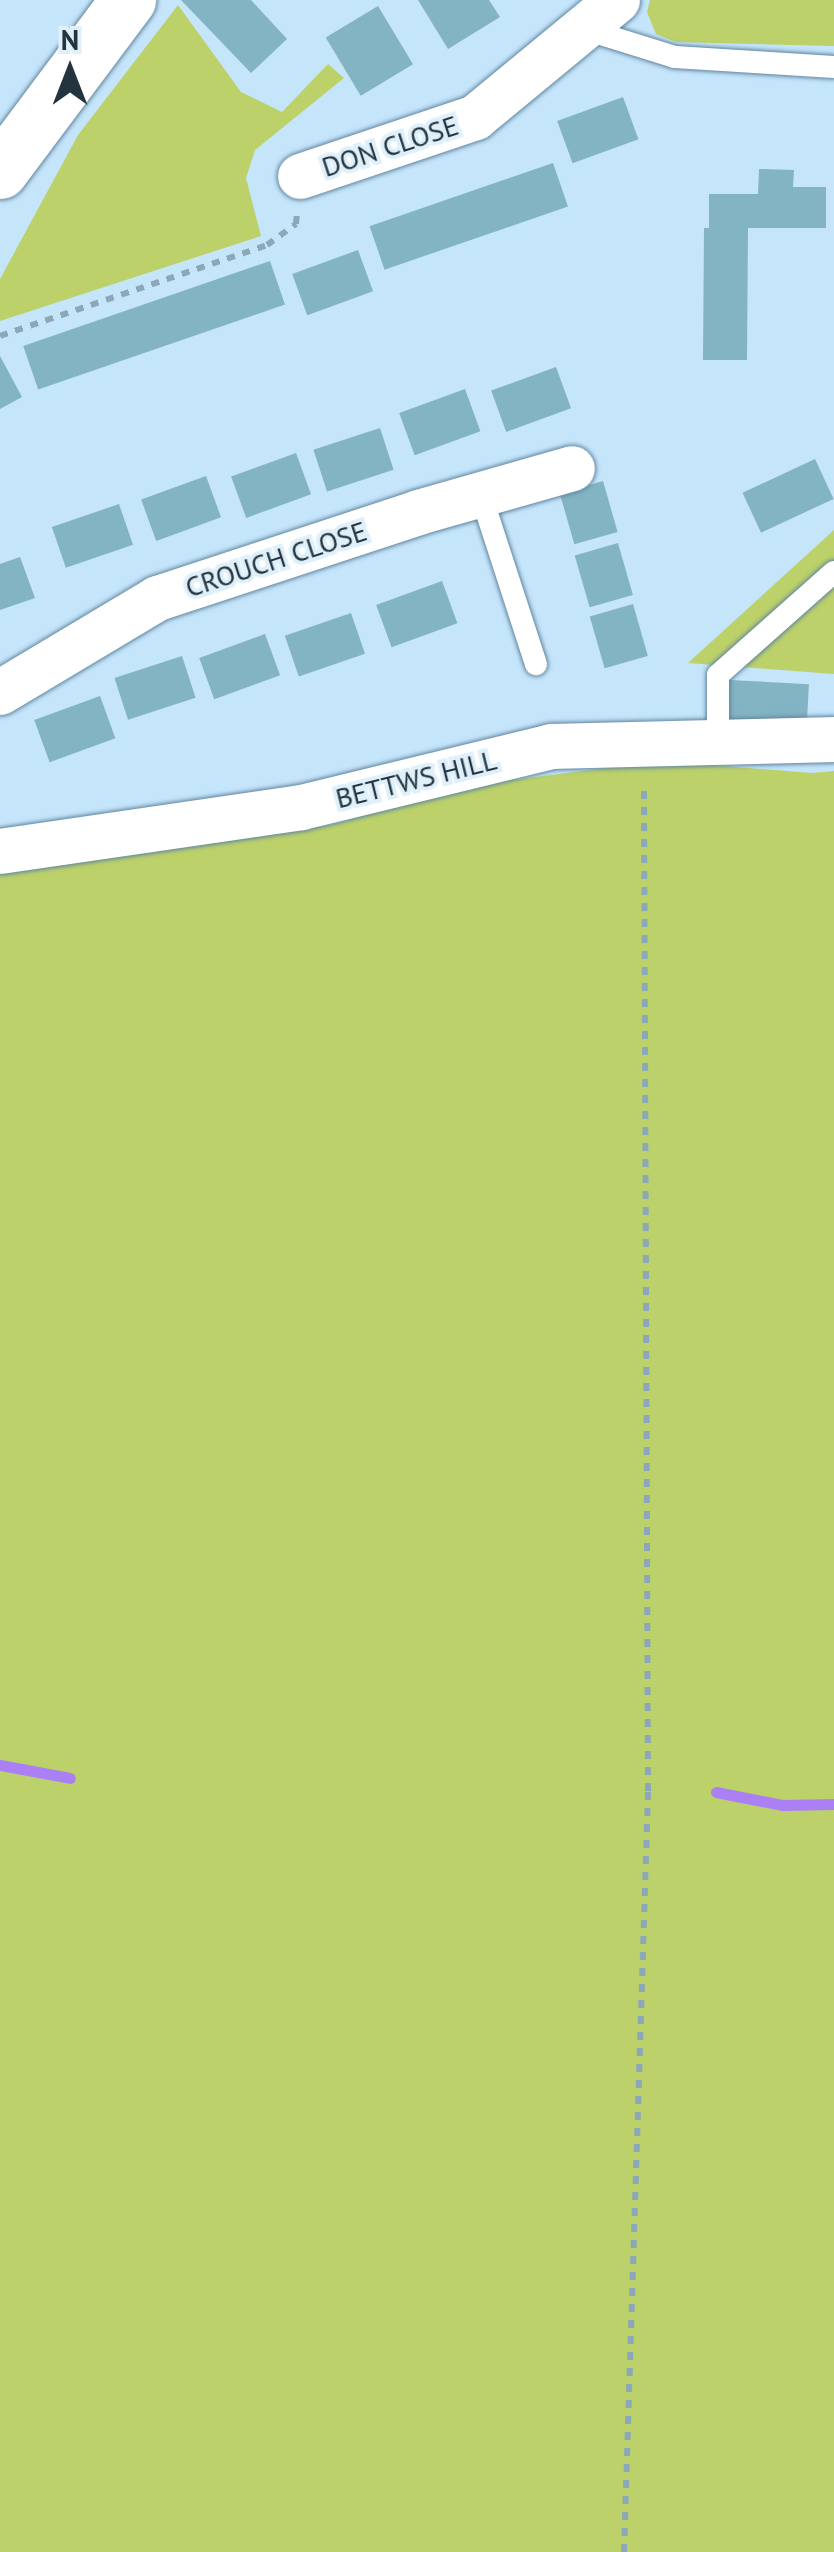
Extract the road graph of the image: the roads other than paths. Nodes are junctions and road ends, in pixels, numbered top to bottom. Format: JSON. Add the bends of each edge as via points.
{"nodes":[{"id":1,"x":128,"y":0,"type":"edge"},
{"id":2,"x":601,"y":15,"type":"edge"},
{"id":3,"x":834,"y":68,"type":"edge"},
{"id":4,"x":0,"y":170,"type":"edge"},
{"id":5,"x":300,"y":176,"type":"road end"},
{"id":6,"x":572,"y":468,"type":"dead end"},
{"id":7,"x":481,"y":494,"type":"junction"},
{"id":8,"x":834,"y":572,"type":"edge"},
{"id":9,"x":536,"y":664,"type":"dead end"},
{"id":10,"x":0,"y":692,"type":"edge"},
{"id":11,"x":834,"y":739,"type":"edge"},
{"id":12,"x":718,"y":742,"type":"junction"},
{"id":13,"x":0,"y":851,"type":"edge"}],
"edges":[{"from":1,"to":4,"type":"street"},
{"from":2,"to":3,"type":"lane","via":[[676,57]]},
{"from":2,"to":5,"type":"street","name":"DON CLOSE","via":[[475,117]]},
{"from":6,"to":7,"type":"street","name":"CROUCH CLOSE"},
{"from":7,"to":9,"type":"lane"},
{"from":7,"to":10,"type":"street","name":"CROUCH CLOSE","via":[[157,598]]},
{"from":8,"to":12,"type":"lane","via":[[718,675]]},
{"from":11,"to":12,"type":"street","name":"BETTWS HILL"},
{"from":12,"to":13,"type":"street","name":"BETTWS HILL","via":[[551,746],[301,807]]}]}
